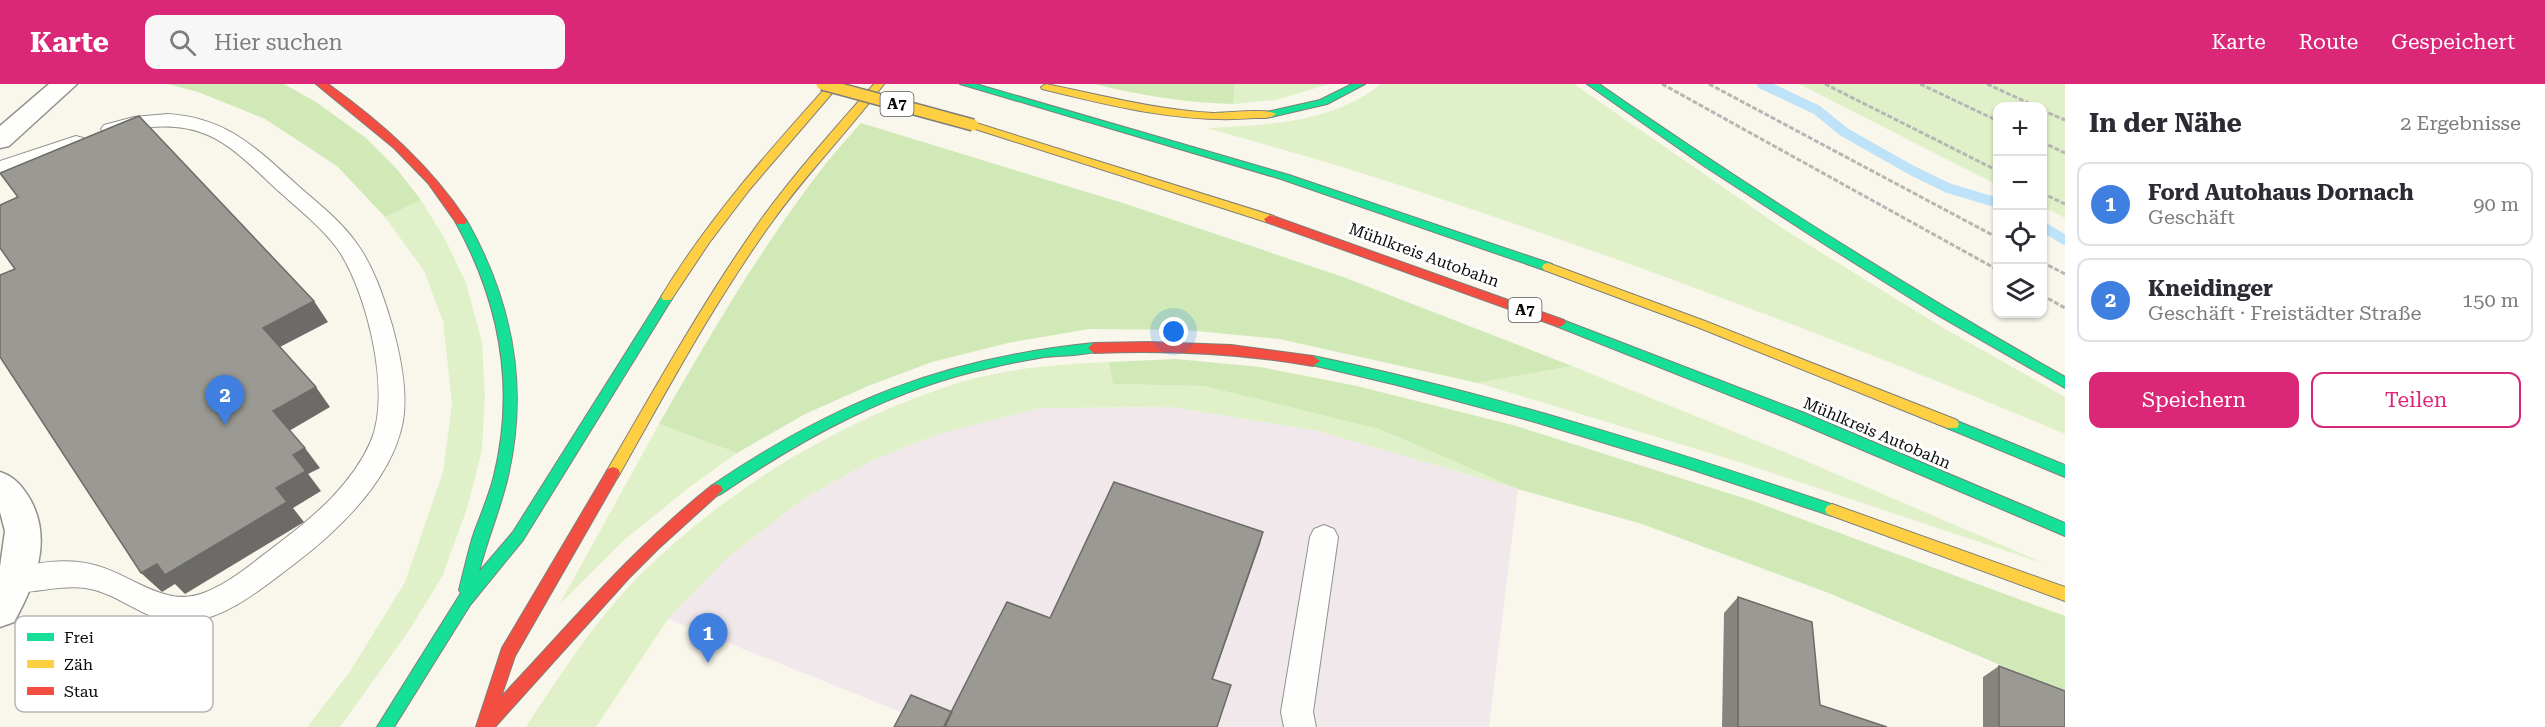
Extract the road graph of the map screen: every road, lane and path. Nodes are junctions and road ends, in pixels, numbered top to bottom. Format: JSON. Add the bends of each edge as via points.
{"nodes":[{"id":1,"x":64,"y":84,"type":"edge"},
{"id":2,"x":321,"y":84,"type":"edge"},
{"id":3,"x":822,"y":84,"type":"edge"},
{"id":4,"x":835,"y":84,"type":"edge"},
{"id":5,"x":879,"y":84,"type":"edge"},
{"id":6,"x":965,"y":84,"type":"edge"},
{"id":7,"x":1032,"y":84,"type":"edge"},
{"id":8,"x":1360,"y":84,"type":"edge"},
{"id":9,"x":1592,"y":84,"type":"edge"},
{"id":10,"x":1662,"y":84,"type":"edge"},
{"id":11,"x":1709,"y":84,"type":"edge"},
{"id":12,"x":1825,"y":84,"type":"edge"},
{"id":13,"x":1920,"y":84,"type":"edge"},
{"id":14,"x":1987,"y":84,"type":"edge"},
{"id":15,"x":2026,"y":102,"type":"edge"},
{"id":16,"x":2047,"y":112,"type":"edge"},
{"id":17,"x":1993,"y":119,"type":"edge"},
{"id":18,"x":2065,"y":120,"type":"edge"},
{"id":19,"x":0,"y":140,"type":"edge"},
{"id":20,"x":2047,"y":144,"type":"edge"},
{"id":21,"x":2065,"y":153,"type":"edge"},
{"id":22,"x":0,"y":167,"type":"edge"},
{"id":23,"x":1993,"y":168,"type":"edge"},
{"id":24,"x":2047,"y":195,"type":"edge"},
{"id":25,"x":2065,"y":204,"type":"edge"},
{"id":26,"x":1993,"y":235,"type":"edge"},
{"id":27,"x":2047,"y":264,"type":"edge"},
{"id":28,"x":1993,"y":267,"type":"edge"},
{"id":29,"x":2065,"y":274,"type":"edge"},
{"id":30,"x":2047,"y":298,"type":"edge"},
{"id":31,"x":2065,"y":308,"type":"edge"},
{"id":32,"x":2065,"y":383,"type":"edge"},
{"id":33,"x":2065,"y":471,"type":"edge"},
{"id":34,"x":0,"y":486,"type":"edge"},
{"id":35,"x":2065,"y":530,"type":"edge"},
{"id":36,"x":1324,"y":537,"type":"dead end"},
{"id":37,"x":2065,"y":594,"type":"edge"},
{"id":38,"x":7,"y":596,"type":"edge"},
{"id":39,"x":465,"y":600,"type":"junction"},
{"id":40,"x":385,"y":727,"type":"edge"},
{"id":41,"x":483,"y":727,"type":"edge"},
{"id":42,"x":1300,"y":727,"type":"edge"}],
"edges":[{"from":1,"to":19,"type":"street"},
{"from":2,"to":39,"type":"highway","via":[[386,131],[423,167],[479,248],[495,287],[509,344],[511,420],[505,460]]},
{"from":3,"to":35,"type":"highway","name":"Mühlkreis Autobahn","number":"A7","bridge":true,"via":[[1181,188],[1456,284],[1781,410]]},
{"from":4,"to":39,"type":"highway","via":[[767,159],[686,266],[518,536]]},
{"from":5,"to":41,"type":"highway","via":[[806,168],[720,289],[508,653]]},
{"from":6,"to":33,"type":"highway","name":"Mühlkreis Autobahn","via":[[1329,191],[1523,258],[1734,335]]},
{"from":7,"to":8,"type":"highway","via":[[1182,116],[1227,118],[1299,109]]},
{"from":9,"to":32,"type":"highway","via":[[1776,212]]},
{"from":10,"to":28,"type":"path"},
{"from":11,"to":26,"type":"path"},
{"from":12,"to":23,"type":"path"},
{"from":13,"to":17,"type":"path"},
{"from":14,"to":15,"type":"path"},
{"from":16,"to":18,"type":"path"},
{"from":20,"to":21,"type":"path"},
{"from":22,"to":38,"type":"lane","via":[[127,124],[183,121],[223,135],[244,148],[350,249],[379,324],[392,380],[390,421],[372,466],[344,502],[301,543],[248,582],[207,605],[179,611],[150,604],[98,578],[61,573]]},
{"from":24,"to":25,"type":"path"},
{"from":27,"to":29,"type":"path"},
{"from":30,"to":31,"type":"path"},
{"from":34,"to":38,"type":"street","via":[[23,522],[21,564]]},
{"from":36,"to":42,"type":"lane","via":[[1297,712]]},
{"from":37,"to":41,"type":"highway","via":[[1878,524],[1754,483],[1505,409],[1353,371],[1270,354],[1206,347],[1073,349],[1008,359],[940,376],[882,397],[803,435],[747,468],[678,520],[626,568]]},
{"from":39,"to":40,"type":"highway"}]}
